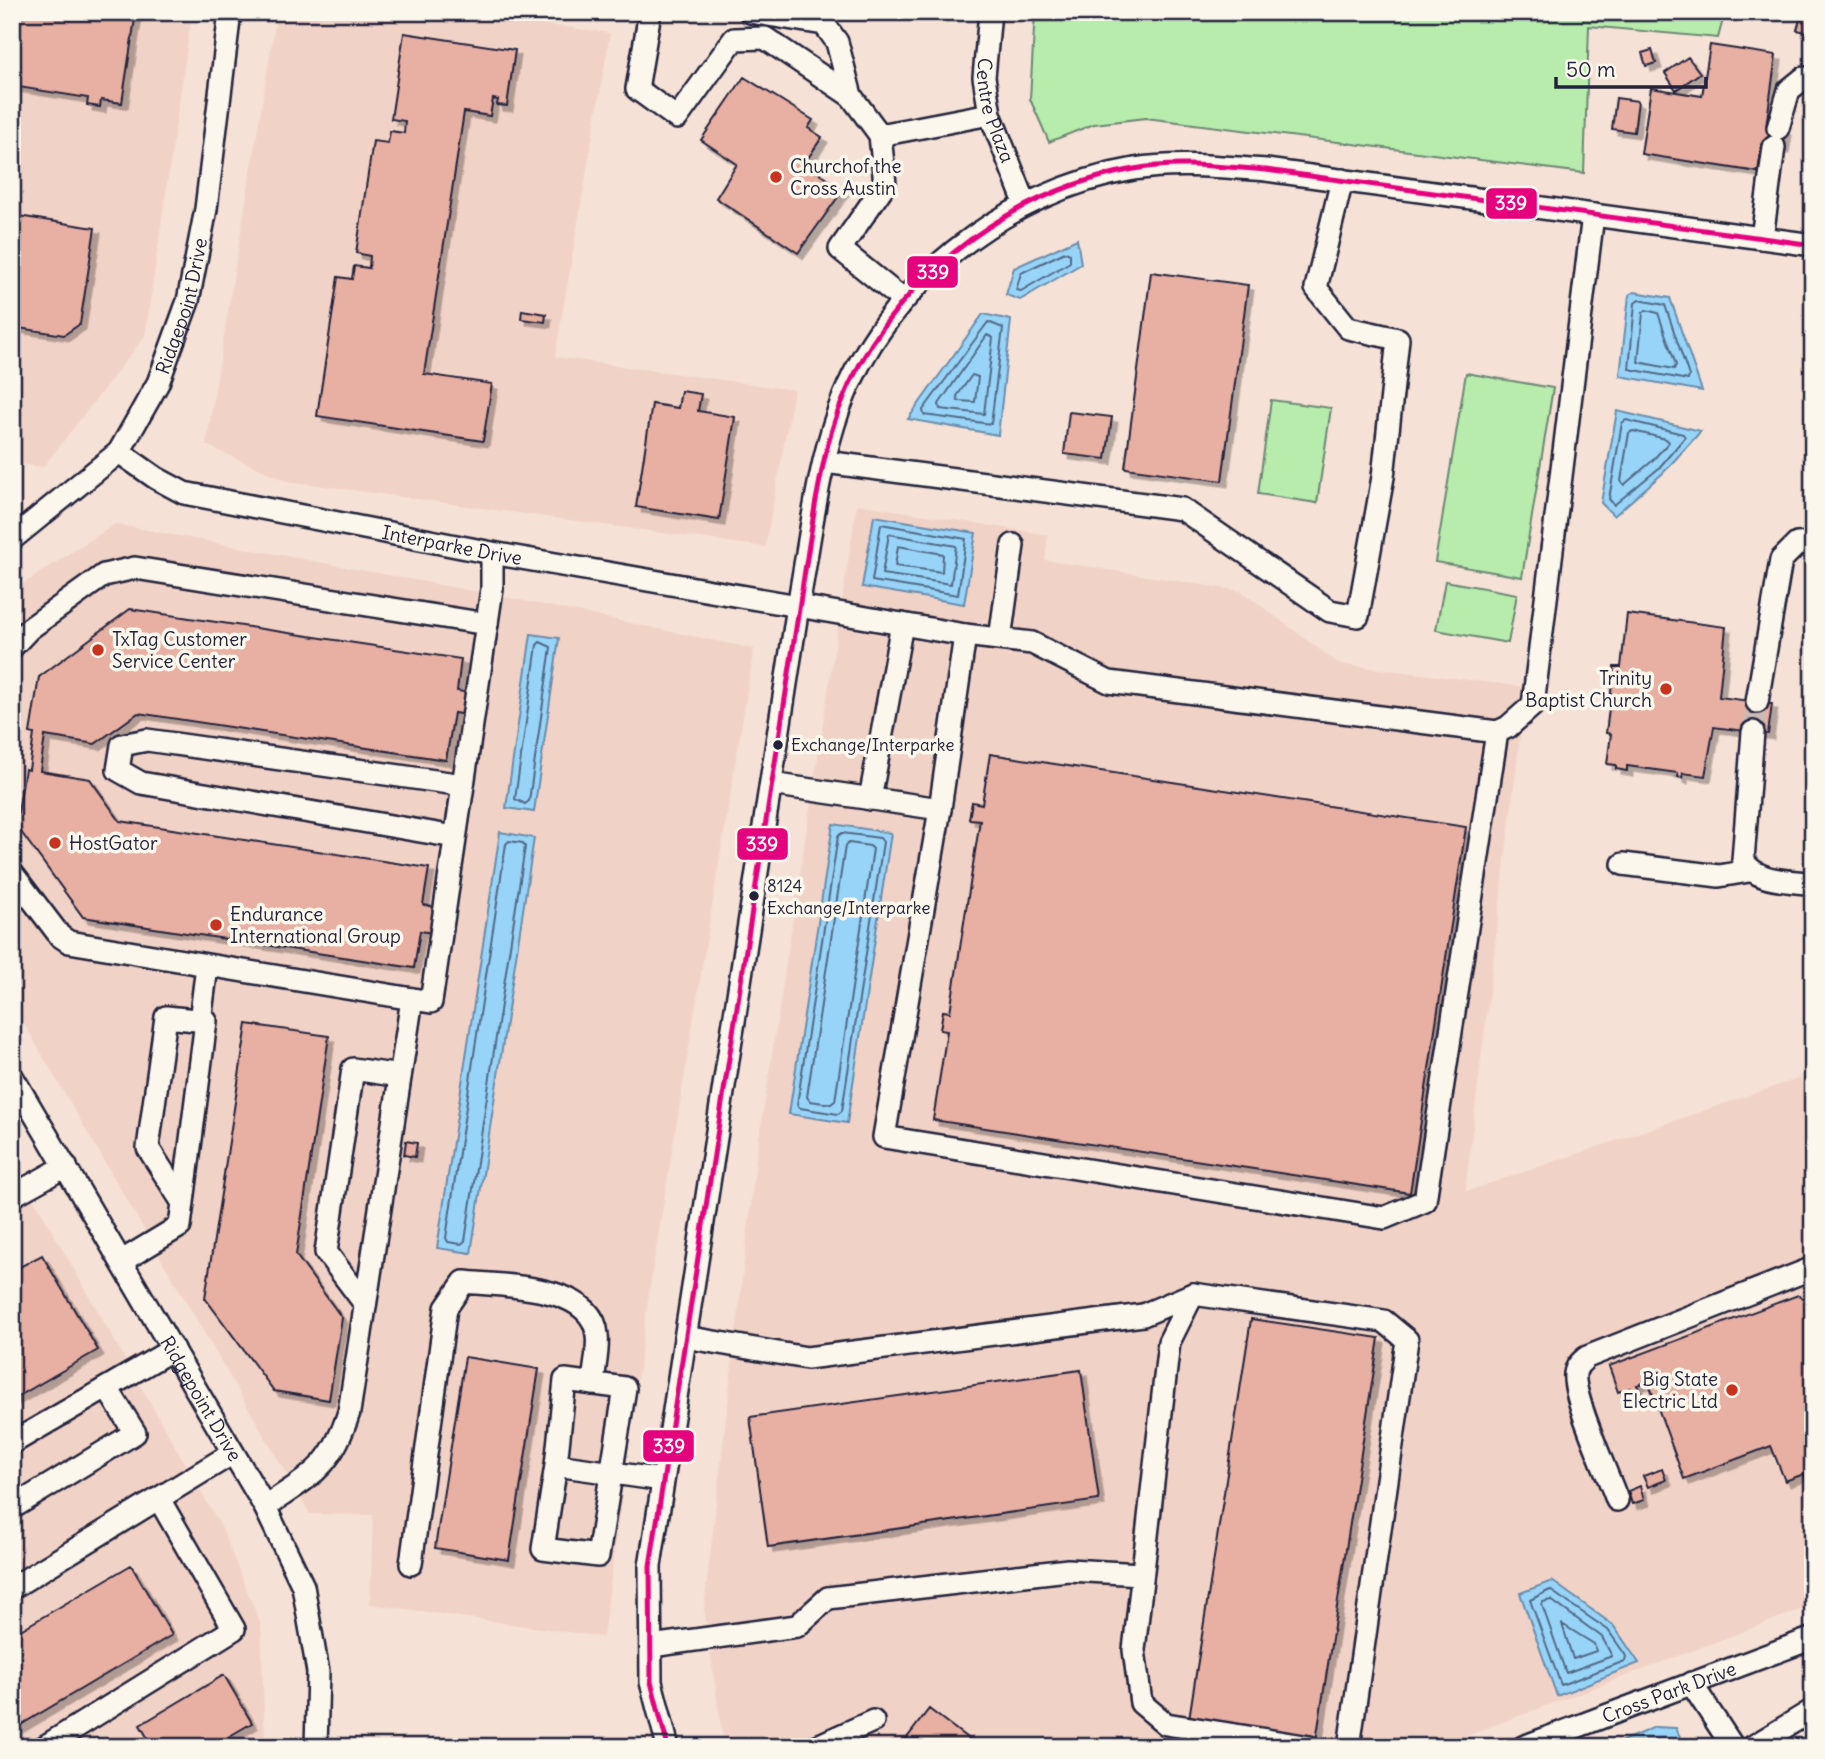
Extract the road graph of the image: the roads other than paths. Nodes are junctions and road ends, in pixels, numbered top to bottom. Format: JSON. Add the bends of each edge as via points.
{"nodes":[{"id":1,"x":230,"y":12,"type":"edge"},
{"id":2,"x":650,"y":12,"type":"edge"},
{"id":3,"x":750,"y":12,"type":"edge"},
{"id":4,"x":990,"y":12,"type":"edge"},
{"id":5,"x":1813,"y":78,"type":"edge"},
{"id":6,"x":851,"y":96,"type":"junction"},
{"id":7,"x":990,"y":114,"type":"junction"},
{"id":8,"x":880,"y":135,"type":"junction"},
{"id":9,"x":1342,"y":180,"type":"junction"},
{"id":10,"x":1025,"y":203,"type":"junction"},
{"id":11,"x":1593,"y":215,"type":"junction"},
{"id":12,"x":1762,"y":237,"type":"junction"},
{"id":13,"x":1813,"y":245,"type":"edge"},
{"id":14,"x":903,"y":300,"type":"junction"},
{"id":15,"x":119,"y":452,"type":"junction"},
{"id":16,"x":825,"y":462,"type":"junction"},
{"id":17,"x":12,"y":539,"type":"edge"},
{"id":18,"x":1813,"y":543,"type":"edge"},
{"id":19,"x":1013,"y":545,"type":"dead end"},
{"id":20,"x":492,"y":553,"type":"junction"},
{"id":21,"x":798,"y":606,"type":"junction"},
{"id":22,"x":487,"y":624,"type":"junction"},
{"id":23,"x":902,"y":624,"type":"junction"},
{"id":24,"x":16,"y":633,"type":"edge"},
{"id":25,"x":965,"y":635,"type":"junction"},
{"id":26,"x":1000,"y":639,"type":"junction"},
{"id":27,"x":1757,"y":702,"type":"tunnel mouth"},
{"id":28,"x":1497,"y":732,"type":"junction"},
{"id":29,"x":1753,"y":732,"type":"tunnel mouth"},
{"id":30,"x":771,"y":784,"type":"junction"},
{"id":31,"x":463,"y":785,"type":"junction"},
{"id":32,"x":870,"y":799,"type":"junction"},
{"id":33,"x":940,"y":809,"type":"junction"},
{"id":34,"x":455,"y":837,"type":"junction"},
{"id":35,"x":1623,"y":864,"type":"dead end"},
{"id":36,"x":1749,"y":871,"type":"junction"},
{"id":37,"x":13,"y":878,"type":"edge"},
{"id":38,"x":1813,"y":884,"type":"edge"},
{"id":39,"x":207,"y":966,"type":"junction"},
{"id":40,"x":412,"y":999,"type":"junction"},
{"id":41,"x":200,"y":1021,"type":"junction"},
{"id":42,"x":12,"y":1076,"type":"edge"},
{"id":43,"x":400,"y":1076,"type":"junction"},
{"id":44,"x":66,"y":1166,"type":"junction"},
{"id":45,"x":12,"y":1196,"type":"edge"},
{"id":46,"x":183,"y":1203,"type":"junction"},
{"id":47,"x":122,"y":1261,"type":"junction"},
{"id":48,"x":1813,"y":1268,"type":"edge"},
{"id":49,"x":1193,"y":1294,"type":"junction"},
{"id":50,"x":365,"y":1304,"type":"junction"},
{"id":51,"x":685,"y":1337,"type":"junction"},
{"id":52,"x":173,"y":1349,"type":"junction"},
{"id":53,"x":593,"y":1384,"type":"junction"},
{"id":54,"x":107,"y":1388,"type":"junction"},
{"id":55,"x":12,"y":1443,"type":"edge"},
{"id":56,"x":233,"y":1453,"type":"junction"},
{"id":57,"x":556,"y":1465,"type":"junction"},
{"id":58,"x":614,"y":1473,"type":"junction"},
{"id":59,"x":663,"y":1480,"type":"junction"},
{"id":60,"x":159,"y":1499,"type":"junction"},
{"id":61,"x":1618,"y":1500,"type":"dead end"},
{"id":62,"x":265,"y":1507,"type":"junction"},
{"id":63,"x":12,"y":1508,"type":"edge"},
{"id":64,"x":411,"y":1564,"type":"dead end"},
{"id":65,"x":1142,"y":1574,"type":"junction"},
{"id":66,"x":12,"y":1588,"type":"edge"},
{"id":67,"x":1813,"y":1638,"type":"edge"},
{"id":68,"x":651,"y":1646,"type":"junction"},
{"id":69,"x":1691,"y":1683,"type":"junction"},
{"id":70,"x":1813,"y":1710,"type":"edge"},
{"id":71,"x":873,"y":1721,"type":"dead end"},
{"id":72,"x":44,"y":1747,"type":"edge"},
{"id":73,"x":316,"y":1747,"type":"edge"},
{"id":74,"x":668,"y":1747,"type":"edge"},
{"id":75,"x":815,"y":1747,"type":"edge"},
{"id":76,"x":1310,"y":1747,"type":"edge"},
{"id":77,"x":1349,"y":1747,"type":"edge"},
{"id":78,"x":1523,"y":1747,"type":"edge"},
{"id":79,"x":1733,"y":1747,"type":"edge"},
{"id":80,"x":1752,"y":1747,"type":"edge"}],
"edges":[{"from":1,"to":15,"type":"street","name":"Ridgepoint Drive","via":[[215,157],[188,301],[158,383]]},
{"from":2,"to":6,"type":"street","via":[[637,89],[677,118],[734,39],[765,38]]},
{"from":3,"to":6,"type":"street","via":[[824,24],[837,42]]},
{"from":4,"to":7,"type":"street","name":"Centre Plaza","via":[[984,77]]},
{"from":5,"to":12,"type":"street","via":[[1804,78],[1789,90],[1776,137]]},
{"from":6,"to":8,"type":"street"},
{"from":7,"to":8,"type":"street"},
{"from":7,"to":10,"type":"street","name":"Centre Plaza"},
{"from":8,"to":14,"type":"street","via":[[885,184],[840,249]]},
{"from":9,"to":10,"type":"street","via":[[1192,164],[1135,169]]},
{"from":9,"to":11,"type":"street"},
{"from":9,"to":16,"type":"street","via":[[1316,288],[1348,328],[1398,339],[1383,477],[1358,616],[1330,611],[1182,509]]},
{"from":10,"to":14,"type":"street","via":[[933,269]]},
{"from":11,"to":12,"type":"street"},
{"from":11,"to":28,"type":"street","via":[[1533,705]]},
{"from":12,"to":13,"type":"street"},
{"from":14,"to":16,"type":"street","via":[[866,353],[840,408]]},
{"from":15,"to":17,"type":"street","name":"Ridgepoint Drive"},
{"from":15,"to":20,"type":"street","name":"Interparke Drive","via":[[184,493]]},
{"from":16,"to":21,"type":"street"},
{"from":18,"to":27,"type":"street","via":[[1797,544],[1781,560]]},
{"from":19,"to":26,"type":"street"},
{"from":20,"to":21,"type":"street","name":"Interparke Drive"},
{"from":20,"to":22,"type":"street"},
{"from":21,"to":23,"type":"street","name":"Interparke Drive"},
{"from":21,"to":30,"type":"street"},
{"from":22,"to":24,"type":"street","via":[[135,568],[104,575]]},
{"from":22,"to":31,"type":"street"},
{"from":23,"to":25,"type":"street","name":"Interparke Drive"},
{"from":23,"to":32,"type":"street"},
{"from":25,"to":26,"type":"street","name":"Interparke Drive"},
{"from":25,"to":33,"type":"street"},
{"from":26,"to":28,"type":"street","name":"Interparke Drive","via":[[1032,643],[1110,682]]},
{"from":28,"to":33,"type":"street","via":[[1425,1201],[1384,1218],[884,1137]]},
{"from":29,"to":36,"type":"street","via":[[1742,850]]},
{"from":30,"to":32,"type":"street"},
{"from":30,"to":51,"type":"street"},
{"from":31,"to":34,"type":"street"},
{"from":31,"to":34,"type":"street","via":[[147,740],[122,745],[118,769],[141,783]]},
{"from":32,"to":33,"type":"street"},
{"from":34,"to":40,"type":"street","via":[[431,1002]]},
{"from":35,"to":36,"type":"street","via":[[1719,876]]},
{"from":36,"to":38,"type":"street"},
{"from":37,"to":39,"type":"street","via":[[69,942]]},
{"from":39,"to":40,"type":"street"},
{"from":39,"to":41,"type":"street"},
{"from":40,"to":43,"type":"street"},
{"from":41,"to":46,"type":"street","via":[[206,1021]]},
{"from":41,"to":46,"type":"street","via":[[166,1017],[148,1148]]},
{"from":42,"to":44,"type":"street","name":"Ridgepoint Drive"},
{"from":43,"to":50,"type":"street"},
{"from":43,"to":50,"type":"street","via":[[353,1069],[326,1252]]},
{"from":44,"to":45,"type":"street"},
{"from":44,"to":47,"type":"street","name":"Ridgepoint Drive"},
{"from":46,"to":47,"type":"street","via":[[180,1226]]},
{"from":47,"to":52,"type":"street","name":"Ridgepoint Drive"},
{"from":48,"to":61,"type":"street","via":[[1578,1364],[1574,1375],[1578,1394]]},
{"from":49,"to":51,"type":"street","via":[[1143,1315],[807,1358]]},
{"from":49,"to":65,"type":"street","via":[[1169,1342]]},
{"from":49,"to":77,"type":"street","via":[[1384,1321],[1407,1340]]},
{"from":50,"to":62,"type":"street","via":[[349,1412],[333,1453],[316,1472]]},
{"from":51,"to":59,"type":"street"},
{"from":52,"to":54,"type":"street"},
{"from":52,"to":56,"type":"street","name":"Ridgepoint Drive"},
{"from":53,"to":57,"type":"street","via":[[565,1380]]},
{"from":53,"to":58,"type":"street","via":[[625,1388]]},
{"from":53,"to":64,"type":"street","via":[[597,1332],[582,1306],[550,1292],[464,1283],[446,1308]]},
{"from":54,"to":55,"type":"street"},
{"from":54,"to":63,"type":"street","via":[[135,1433]]},
{"from":56,"to":60,"type":"street"},
{"from":56,"to":62,"type":"street","name":"Ridgepoint Drive"},
{"from":57,"to":58,"type":"street"},
{"from":57,"to":58,"type":"street","via":[[543,1549],[598,1556]]},
{"from":58,"to":59,"type":"street"},
{"from":59,"to":68,"type":"street","via":[[650,1566]]},
{"from":60,"to":66,"type":"street"},
{"from":60,"to":72,"type":"street","via":[[234,1629]]},
{"from":62,"to":73,"type":"street","name":"Ridgepoint Drive","via":[[303,1586],[318,1672]]},
{"from":65,"to":68,"type":"street","via":[[1068,1570],[828,1598],[797,1626]]},
{"from":65,"to":76,"type":"street","via":[[1134,1650],[1141,1703],[1166,1724]]},
{"from":67,"to":69,"type":"street","name":"Cross Park Drive"},
{"from":68,"to":74,"type":"street","via":[[651,1682]]},
{"from":69,"to":78,"type":"street","name":"Cross Park Drive"},
{"from":69,"to":79,"type":"street"},
{"from":70,"to":80,"type":"street"},
{"from":71,"to":75,"type":"street"}]}
